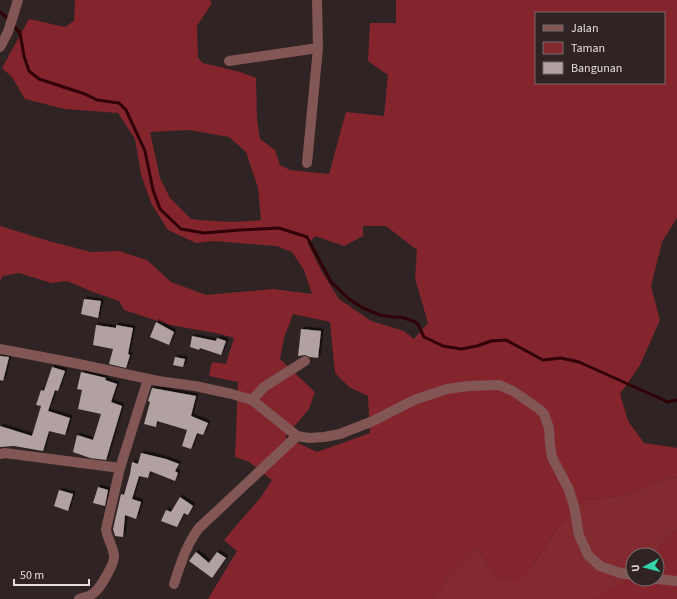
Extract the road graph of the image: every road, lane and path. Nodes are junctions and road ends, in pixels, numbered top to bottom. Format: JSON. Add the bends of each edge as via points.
{"nodes":[{"id":1,"x":18,"y":0,"type":"edge"},
{"id":2,"x":317,"y":0,"type":"edge"},
{"id":3,"x":0,"y":47,"type":"edge"},
{"id":4,"x":318,"y":48,"type":"junction"},
{"id":5,"x":229,"y":61,"type":"dead end"},
{"id":6,"x":307,"y":163,"type":"dead end"},
{"id":7,"x":0,"y":349,"type":"edge"},
{"id":8,"x":305,"y":361,"type":"dead end"},
{"id":9,"x":148,"y":379,"type":"junction"},
{"id":10,"x":252,"y":400,"type":"junction"},
{"id":11,"x":296,"y":436,"type":"junction"},
{"id":12,"x":0,"y":454,"type":"edge"},
{"id":13,"x":120,"y":468,"type":"junction"},
{"id":14,"x":625,"y":574,"type":"edge"},
{"id":15,"x":665,"y":580,"type":"edge"},
{"id":16,"x":677,"y":581,"type":"edge"},
{"id":17,"x":174,"y":584,"type":"dead end"},
{"id":18,"x":79,"y":599,"type":"edge"}],
"edges":[{"from":1,"to":3,"type":"street","via":[[8,32]]},
{"from":2,"to":4,"type":"street"},
{"from":4,"to":5,"type":"street"},
{"from":4,"to":6,"type":"street"},
{"from":7,"to":9,"type":"street"},
{"from":8,"to":10,"type":"street","via":[[264,387]]},
{"from":9,"to":10,"type":"street","via":[[195,386]]},
{"from":9,"to":13,"type":"street"},
{"from":10,"to":11,"type":"street"},
{"from":11,"to":14,"type":"street","via":[[324,438],[340,434],[414,400],[447,389],[499,385],[513,391],[544,414],[549,428],[552,457],[570,495],[579,535],[588,555],[600,566]]},
{"from":11,"to":17,"type":"street","via":[[199,528],[184,552]]},
{"from":12,"to":13,"type":"street","via":[[5,452]]},
{"from":13,"to":18,"type":"street","via":[[106,529],[114,562],[96,591]]},
{"from":15,"to":16,"type":"street"}]}
